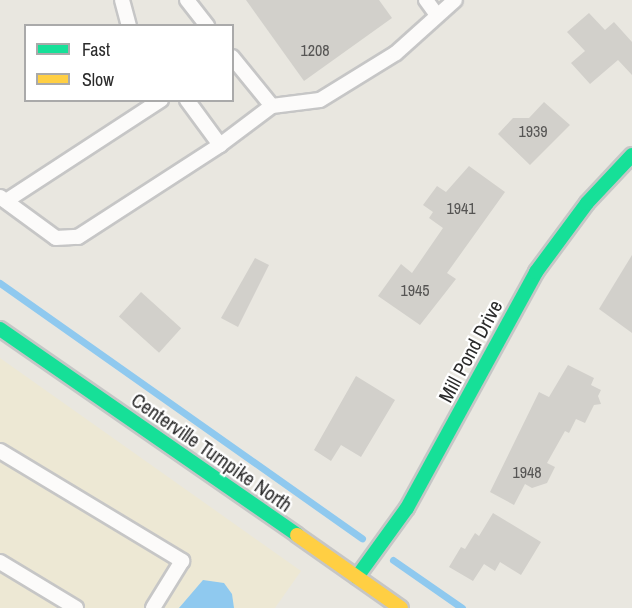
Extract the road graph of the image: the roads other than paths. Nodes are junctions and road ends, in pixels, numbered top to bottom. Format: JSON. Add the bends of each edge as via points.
{"nodes":[{"id":1,"x":122,"y":0,"type":"edge"},
{"id":2,"x":187,"y":0,"type":"edge"},
{"id":3,"x":426,"y":0,"type":"edge"},
{"id":4,"x":455,"y":0,"type":"edge"},
{"id":5,"x":436,"y":14,"type":"junction"},
{"id":6,"x":128,"y":24,"type":"edge"},
{"id":7,"x":205,"y":24,"type":"edge"},
{"id":8,"x":234,"y":59,"type":"edge"},
{"id":9,"x":158,"y":102,"type":"edge"},
{"id":10,"x":188,"y":102,"type":"edge"},
{"id":11,"x":272,"y":106,"type":"junction"},
{"id":12,"x":220,"y":145,"type":"junction"},
{"id":13,"x":632,"y":155,"type":"edge"},
{"id":14,"x":3,"y":199,"type":"edge"},
{"id":15,"x":0,"y":329,"type":"edge"},
{"id":16,"x":0,"y":452,"type":"edge"},
{"id":17,"x":0,"y":562,"type":"edge"},
{"id":18,"x":357,"y":577,"type":"junction"},
{"id":19,"x":76,"y":608,"type":"edge"},
{"id":20,"x":153,"y":608,"type":"edge"},
{"id":21,"x":401,"y":608,"type":"edge"}],
"edges":[{"from":1,"to":6,"type":"lane"},
{"from":2,"to":7,"type":"lane"},
{"from":3,"to":5,"type":"lane"},
{"from":4,"to":5,"type":"lane"},
{"from":5,"to":11,"type":"lane","via":[[396,53],[320,100]]},
{"from":8,"to":11,"type":"lane"},
{"from":9,"to":14,"type":"lane"},
{"from":10,"to":12,"type":"lane"},
{"from":11,"to":12,"type":"lane"},
{"from":12,"to":14,"type":"lane","via":[[78,237],[56,238]]},
{"from":13,"to":18,"type":"street","name":"Mill Pond Drive","via":[[587,203],[536,272],[407,508]]},
{"from":15,"to":18,"type":"street","name":"Centerville Turnpike North"},
{"from":16,"to":20,"type":"lane","via":[[182,561]]},
{"from":17,"to":19,"type":"lane"},
{"from":18,"to":21,"type":"street","name":"Centerville Turnpike North"}]}
